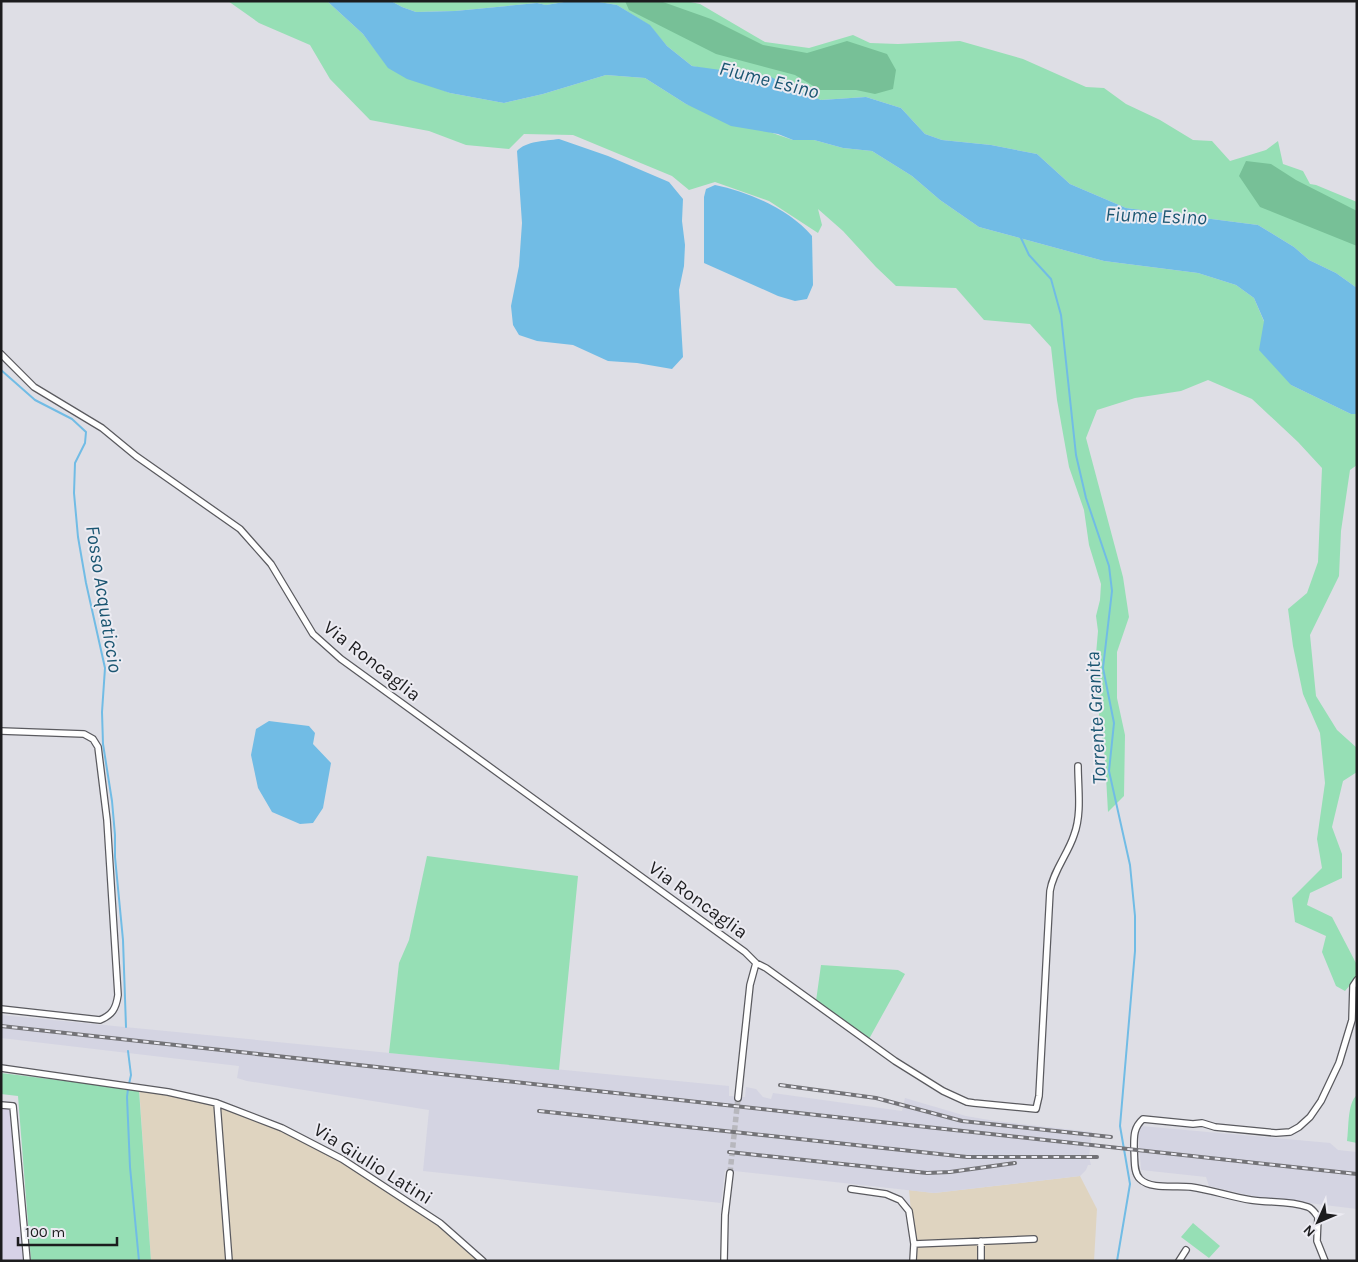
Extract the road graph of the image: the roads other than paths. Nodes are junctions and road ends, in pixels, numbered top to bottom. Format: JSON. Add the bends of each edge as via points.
{"nodes":[{"id":1,"x":1,"y":354,"type":"edge"},
{"id":2,"x":1,"y":731,"type":"edge"},
{"id":3,"x":1078,"y":766,"type":"dead end"},
{"id":4,"x":756,"y":963,"type":"junction"},
{"id":5,"x":1357,"y":980,"type":"edge"},
{"id":6,"x":1,"y":1009,"type":"edge"},
{"id":7,"x":1,"y":1068,"type":"edge"},
{"id":8,"x":738,"y":1098,"type":"tunnel mouth"},
{"id":9,"x":217,"y":1103,"type":"junction"},
{"id":10,"x":1,"y":1105,"type":"edge"},
{"id":11,"x":730,"y":1173,"type":"tunnel mouth"},
{"id":12,"x":851,"y":1189,"type":"dead end"},
{"id":13,"x":1034,"y":1240,"type":"dead end"},
{"id":14,"x":981,"y":1241,"type":"junction"},
{"id":15,"x":914,"y":1244,"type":"junction"},
{"id":16,"x":1186,"y":1250,"type":"dead end"},
{"id":17,"x":27,"y":1261,"type":"edge"},
{"id":18,"x":228,"y":1261,"type":"edge"},
{"id":19,"x":483,"y":1261,"type":"edge"},
{"id":20,"x":724,"y":1261,"type":"edge"},
{"id":21,"x":913,"y":1261,"type":"edge"},
{"id":22,"x":982,"y":1261,"type":"edge"},
{"id":23,"x":1179,"y":1261,"type":"edge"},
{"id":24,"x":1325,"y":1261,"type":"edge"}],
"edges":[{"from":1,"to":4,"type":"street","name":"Via Roncaglia","via":[[34,387],[102,428],[136,456],[240,529],[271,564],[313,634],[341,659]]},
{"from":2,"to":6,"type":"street","via":[[84,734],[98,747],[107,820],[118,995],[111,1016],[100,1020]]},
{"from":3,"to":4,"type":"street","name":"Via Roncaglia","via":[[1077,825],[1050,891],[1036,1109],[967,1102],[943,1090],[895,1061]]},
{"from":4,"to":8,"type":"street","via":[[750,985]]},
{"from":5,"to":24,"type":"street","via":[[1353,986],[1352,1020],[1339,1063],[1318,1106],[1299,1127],[1290,1132],[1276,1133],[1143,1119],[1134,1129],[1136,1171],[1148,1184],[1191,1187],[1249,1200],[1309,1207],[1318,1218],[1317,1241]]},
{"from":7,"to":9,"type":"street","name":"Via Giulio Latini","via":[[168,1092]]},
{"from":9,"to":18,"type":"street"},
{"from":9,"to":19,"type":"street","name":"Via Giulio Latini","via":[[282,1128],[342,1159],[440,1223]]},
{"from":10,"to":17,"type":"street","via":[[13,1106]]},
{"from":11,"to":20,"type":"street"},
{"from":12,"to":15,"type":"street","via":[[886,1194],[900,1200],[909,1211]]},
{"from":13,"to":14,"type":"street"},
{"from":14,"to":15,"type":"street"},
{"from":14,"to":22,"type":"street"},
{"from":15,"to":21,"type":"street"},
{"from":16,"to":23,"type":"street"}]}
